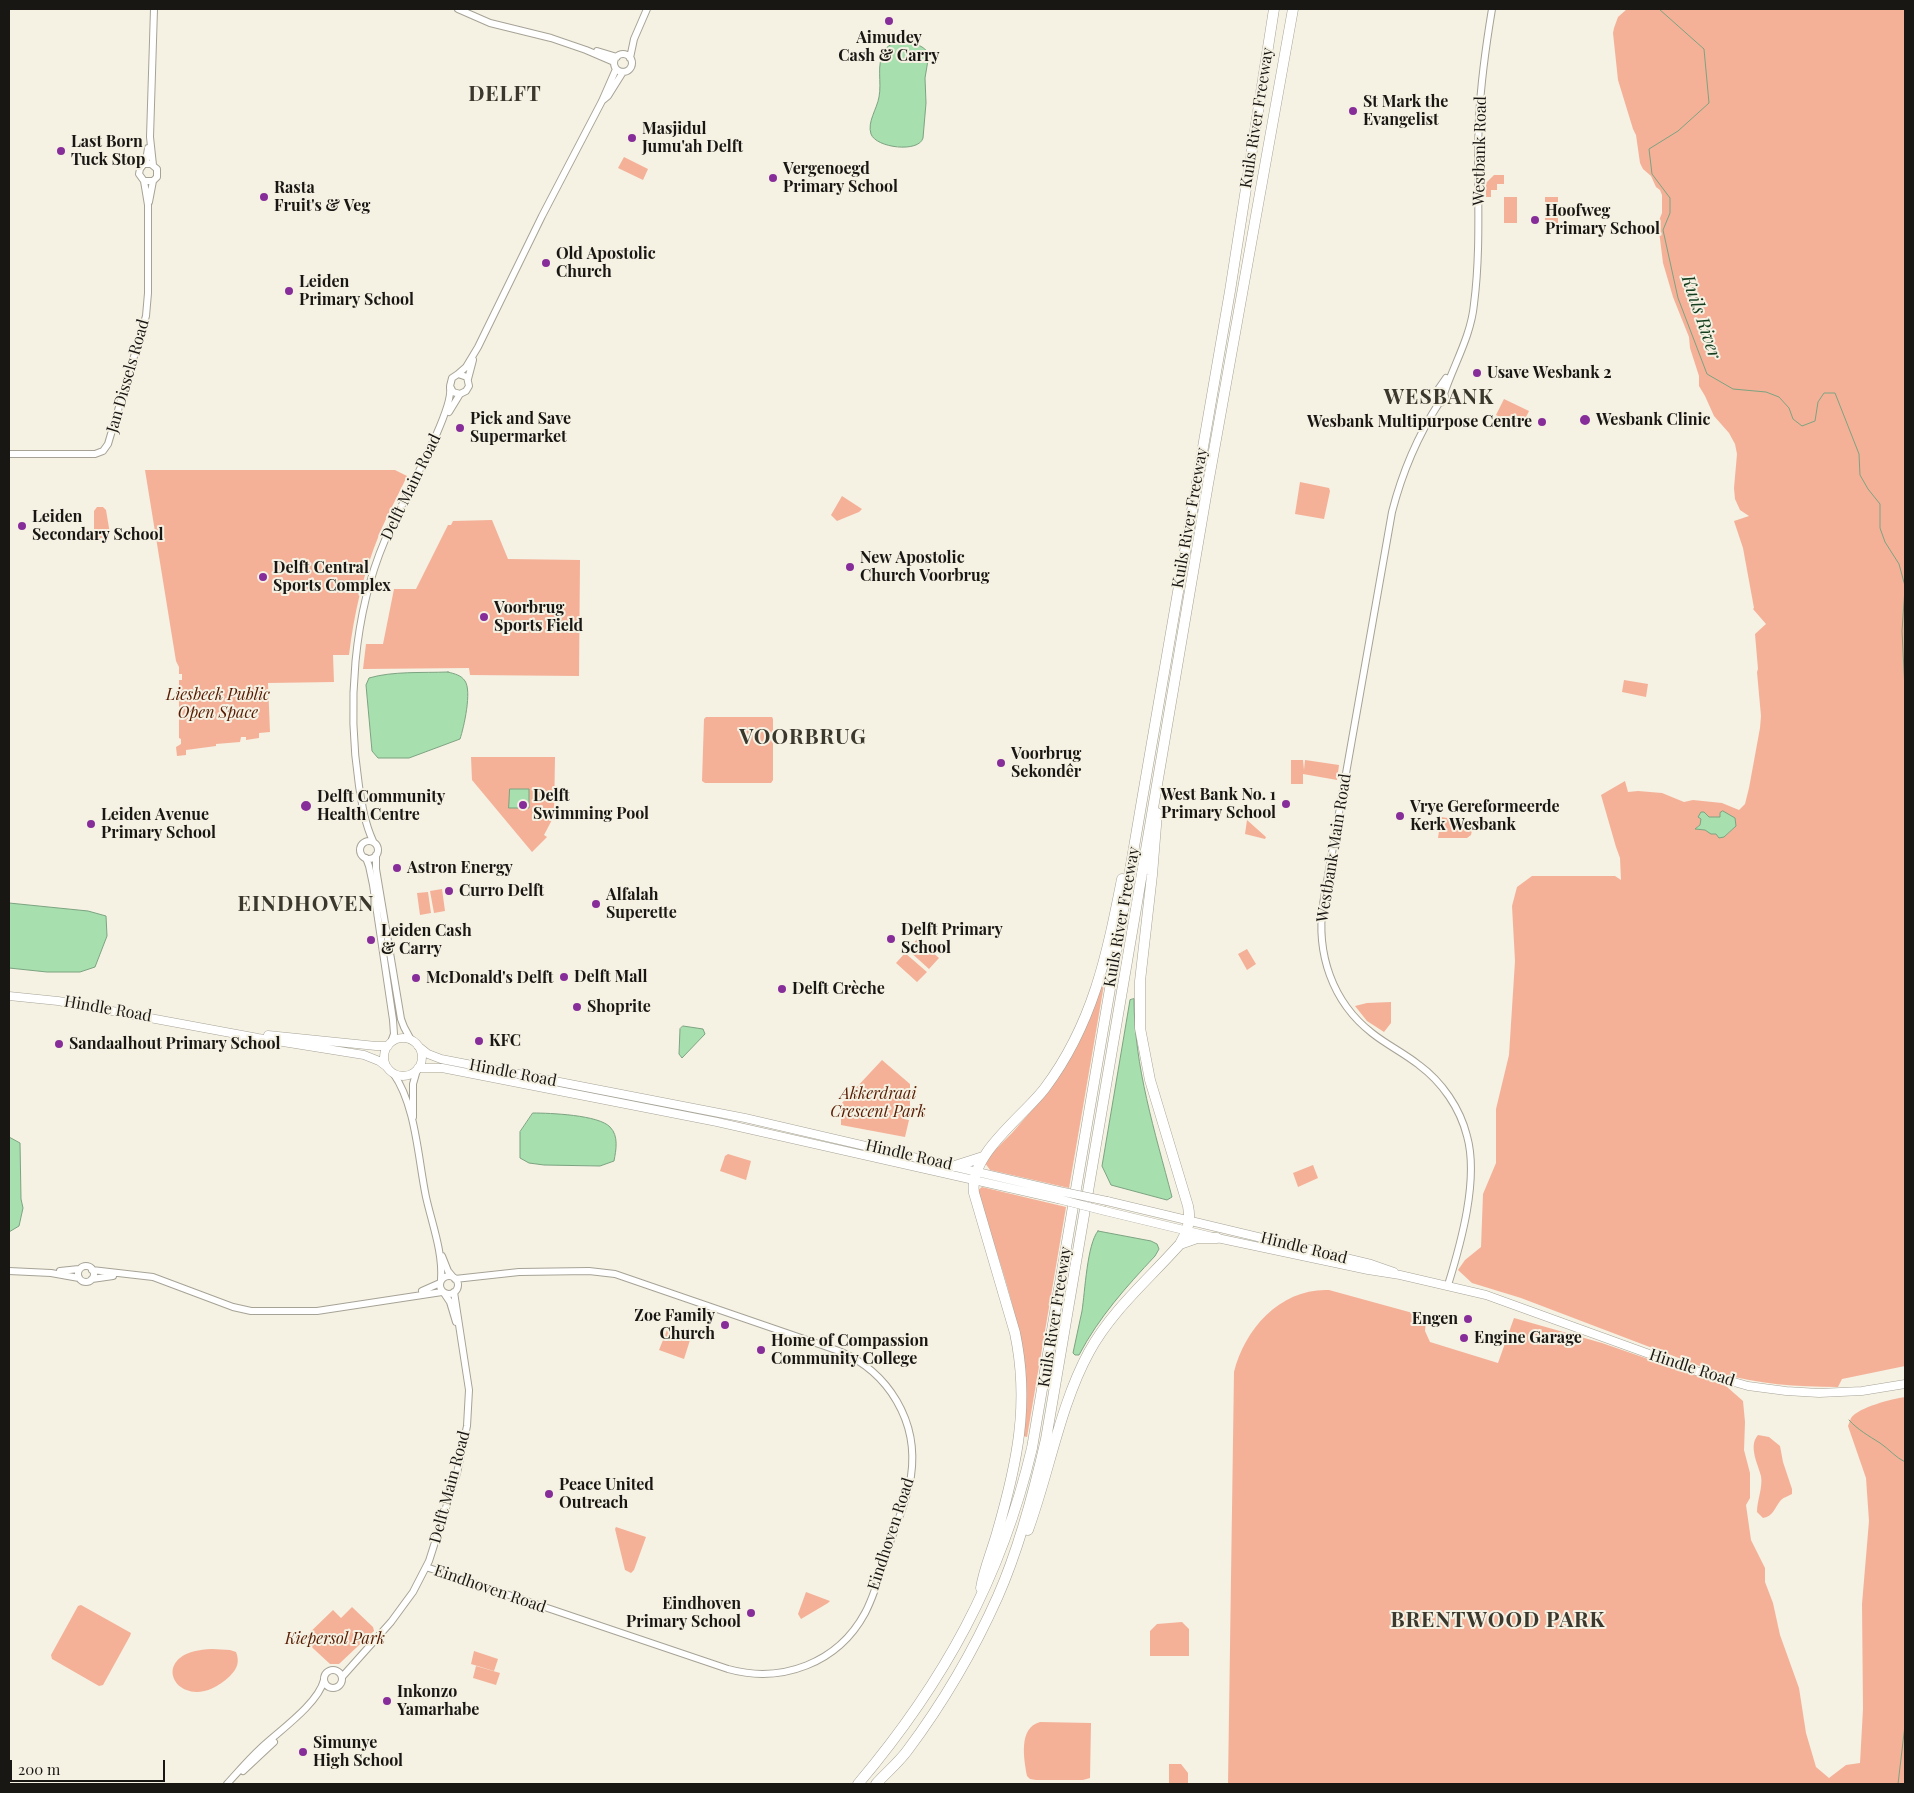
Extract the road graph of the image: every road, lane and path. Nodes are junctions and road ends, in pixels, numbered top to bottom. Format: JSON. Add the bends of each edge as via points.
{"nodes":[{"id":1,"x":154,"y":9,"type":"edge"},
{"id":2,"x":458,"y":9,"type":"edge"},
{"id":3,"x":647,"y":9,"type":"edge"},
{"id":4,"x":1274,"y":9,"type":"edge"},
{"id":5,"x":1293,"y":9,"type":"edge"},
{"id":6,"x":1492,"y":9,"type":"edge"},
{"id":7,"x":638,"y":30,"type":"junction"},
{"id":8,"x":630,"y":58,"type":"junction"},
{"id":9,"x":617,"y":60,"type":"junction"},
{"id":10,"x":623,"y":72,"type":"junction"},
{"id":11,"x":602,"y":101,"type":"junction"},
{"id":12,"x":150,"y":137,"type":"junction"},
{"id":13,"x":144,"y":164,"type":"junction"},
{"id":14,"x":153,"y":165,"type":"junction"},
{"id":15,"x":144,"y":181,"type":"junction"},
{"id":16,"x":153,"y":181,"type":"junction"},
{"id":17,"x":148,"y":205,"type":"junction"},
{"id":18,"x":478,"y":347,"type":"junction"},
{"id":19,"x":458,"y":374,"type":"junction"},
{"id":20,"x":468,"y":379,"type":"junction"},
{"id":21,"x":450,"y":388,"type":"junction"},
{"id":22,"x":1441,"y":392,"type":"junction"},
{"id":23,"x":460,"y":394,"type":"junction"},
{"id":24,"x":1436,"y":401,"type":"junction"},
{"id":25,"x":442,"y":423,"type":"junction"},
{"id":26,"x":9,"y":454,"type":"edge"},
{"id":27,"x":1157,"y":789,"type":"junction"},
{"id":28,"x":1142,"y":800,"type":"junction"},
{"id":29,"x":364,"y":817,"type":"junction"},
{"id":30,"x":373,"y":841,"type":"junction"},
{"id":31,"x":362,"y":843,"type":"junction"},
{"id":32,"x":376,"y":855,"type":"junction"},
{"id":33,"x":366,"y":858,"type":"junction"},
{"id":34,"x":9,"y":996,"type":"edge"},
{"id":35,"x":237,"y":1032,"type":"junction"},
{"id":36,"x":415,"y":1043,"type":"junction"},
{"id":37,"x":390,"y":1044,"type":"junction"},
{"id":38,"x":417,"y":1069,"type":"junction"},
{"id":39,"x":390,"y":1070,"type":"junction"},
{"id":40,"x":414,"y":1126,"type":"junction"},
{"id":41,"x":983,"y":1157,"type":"junction"},
{"id":42,"x":955,"y":1166,"type":"junction"},
{"id":43,"x":976,"y":1176,"type":"junction"},
{"id":44,"x":1058,"y":1195,"type":"junction"},
{"id":45,"x":1187,"y":1225,"type":"junction"},
{"id":46,"x":1217,"y":1238,"type":"junction"},
{"id":47,"x":437,"y":1243,"type":"junction"},
{"id":48,"x":1180,"y":1244,"type":"junction"},
{"id":49,"x":80,"y":1269,"type":"junction"},
{"id":50,"x":92,"y":1270,"type":"junction"},
{"id":51,"x":9,"y":1271,"type":"edge"},
{"id":52,"x":51,"y":1273,"type":"junction"},
{"id":53,"x":127,"y":1275,"type":"junction"},
{"id":54,"x":1400,"y":1275,"type":"junction"},
{"id":55,"x":477,"y":1277,"type":"junction"},
{"id":56,"x":79,"y":1278,"type":"junction"},
{"id":57,"x":454,"y":1278,"type":"junction"},
{"id":58,"x":92,"y":1279,"type":"junction"},
{"id":59,"x":440,"y":1281,"type":"junction"},
{"id":60,"x":1448,"y":1285,"type":"junction"},
{"id":61,"x":456,"y":1291,"type":"junction"},
{"id":62,"x":443,"y":1292,"type":"junction"},
{"id":63,"x":414,"y":1295,"type":"junction"},
{"id":64,"x":459,"y":1328,"type":"junction"},
{"id":65,"x":1905,"y":1384,"type":"edge"},
{"id":66,"x":426,"y":1568,"type":"junction"},
{"id":67,"x":1004,"y":1580,"type":"junction"},
{"id":68,"x":978,"y":1602,"type":"junction"},
{"id":69,"x":362,"y":1653,"type":"junction"},
{"id":70,"x":334,"y":1670,"type":"junction"},
{"id":71,"x":342,"y":1677,"type":"junction"},
{"id":72,"x":324,"y":1680,"type":"junction"},
{"id":73,"x":331,"y":1688,"type":"junction"},
{"id":74,"x":306,"y":1707,"type":"junction"},
{"id":75,"x":227,"y":1784,"type":"edge"},
{"id":76,"x":858,"y":1784,"type":"edge"},
{"id":77,"x":876,"y":1784,"type":"edge"}],
"edges":[{"from":1,"to":12,"type":"street"},
{"from":2,"to":9,"type":"street","via":[[490,22]]},
{"from":3,"to":7,"type":"street"},
{"from":4,"to":28,"type":"highway","name":"Kuils River Freeway","via":[[1230,291]]},
{"from":5,"to":27,"type":"highway","name":"Kuils River Freeway"},
{"from":6,"to":22,"type":"street","name":"Westbank Road","via":[[1481,81],[1478,261],[1474,304],[1465,343]]},
{"from":7,"to":8,"type":"street"},
{"from":7,"to":9,"type":"street"},
{"from":8,"to":9,"type":"street"},
{"from":8,"to":10,"type":"street","via":[[631,68]]},
{"from":9,"to":10,"type":"street"},
{"from":9,"to":11,"type":"street"},
{"from":10,"to":11,"type":"street"},
{"from":11,"to":18,"type":"street"},
{"from":12,"to":13,"type":"street"},
{"from":12,"to":14,"type":"street"},
{"from":13,"to":14,"type":"street"},
{"from":13,"to":15,"type":"street","via":[[139,172]]},
{"from":14,"to":16,"type":"street","via":[[157,169]]},
{"from":15,"to":16,"type":"street"},
{"from":15,"to":17,"type":"street","name":"Jan Dissels Road"},
{"from":16,"to":17,"type":"street","name":"Jan Dissels Road"},
{"from":17,"to":26,"type":"street","name":"Jan Dissels Road","via":[[146,316],[108,444],[95,454]]},
{"from":18,"to":19,"type":"street"},
{"from":18,"to":20,"type":"street"},
{"from":19,"to":20,"type":"street"},
{"from":19,"to":21,"type":"street","via":[[450,380]]},
{"from":20,"to":23,"type":"street","via":[[468,389]]},
{"from":21,"to":23,"type":"street"},
{"from":21,"to":25,"type":"street","name":"Delft Main Road","via":[[451,397]]},
{"from":22,"to":24,"type":"street","via":[[1433,395]]},
{"from":22,"to":24,"type":"street","via":[[1444,400]]},
{"from":23,"to":25,"type":"street","name":"Delft Main Road"},
{"from":24,"to":60,"type":"street","name":"Westbank Main Road","via":[[1405,470],[1392,512],[1323,904],[1321,932],[1330,976],[1349,1010],[1372,1033],[1430,1074],[1446,1092],[1464,1125],[1471,1154],[1471,1179]]},
{"from":25,"to":29,"type":"street","name":"Delft Main Road","via":[[384,540],[363,616],[352,709]]},
{"from":27,"to":45,"type":"highway","via":[[1158,822],[1140,981],[1140,1028],[1150,1080],[1188,1206]]},
{"from":27,"to":67,"type":"highway","name":"Kuils River Freeway","via":[[1046,1439],[1025,1520]]},
{"from":28,"to":41,"type":"highway","via":[[1131,830],[1104,965],[1081,1030],[1044,1090]]},
{"from":28,"to":68,"type":"highway","name":"Kuils River Freeway","via":[[1037,1430],[1013,1518]]},
{"from":29,"to":30,"type":"street","name":"Delft Main Road"},
{"from":29,"to":31,"type":"street","name":"Delft Main Road"},
{"from":30,"to":31,"type":"street"},
{"from":30,"to":32,"type":"street","via":[[378,848]]},
{"from":31,"to":33,"type":"street","via":[[360,852]]},
{"from":32,"to":33,"type":"street"},
{"from":32,"to":36,"type":"street","via":[[401,1019]]},
{"from":33,"to":37,"type":"street","via":[[393,1020],[394,1034]]},
{"from":34,"to":35,"type":"main road","name":"Hindle Road","via":[[58,1001]]},
{"from":35,"to":37,"type":"main road","name":"Hindle Road","via":[[376,1046]]},
{"from":35,"to":39,"type":"main road","name":"Hindle Road","via":[[364,1055]]},
{"from":36,"to":37,"type":"main road","via":[[401,1038]]},
{"from":36,"to":38,"type":"main road","via":[[422,1055]]},
{"from":36,"to":42,"type":"main road","name":"Hindle Road","via":[[428,1054],[441,1059],[745,1118]]},
{"from":37,"to":39,"type":"main road","via":[[384,1056]]},
{"from":38,"to":39,"type":"main road","via":[[403,1076]]},
{"from":38,"to":40,"type":"street","via":[[412,1084]]},
{"from":38,"to":43,"type":"main road","name":"Hindle Road","via":[[442,1068]]},
{"from":39,"to":40,"type":"street","via":[[401,1086]]},
{"from":40,"to":47,"type":"street"},
{"from":41,"to":42,"type":"highway"},
{"from":41,"to":43,"type":"highway"},
{"from":42,"to":43,"type":"main road","name":"Hindle Road"},
{"from":43,"to":44,"type":"main road","name":"Hindle Road"},
{"from":43,"to":68,"type":"highway","via":[[974,1193],[1015,1333],[1023,1388],[1022,1422],[1013,1475]]},
{"from":44,"to":45,"type":"main road","name":"Hindle Road","bridge":true,"via":[[1105,1211]]},
{"from":44,"to":45,"type":"main road","name":"Hindle Road","bridge":true,"via":[[1107,1201]]},
{"from":45,"to":46,"type":"main road","name":"Hindle Road"},
{"from":45,"to":48,"type":"highway"},
{"from":45,"to":54,"type":"main road","name":"Hindle Road","via":[[1380,1267]]},
{"from":46,"to":48,"type":"highway","via":[[1197,1238]]},
{"from":46,"to":54,"type":"main road","name":"Hindle Road"},
{"from":47,"to":57,"type":"street"},
{"from":47,"to":59,"type":"street"},
{"from":48,"to":67,"type":"highway","via":[[1119,1309],[1090,1351],[1070,1397],[1016,1563]]},
{"from":49,"to":50,"type":"street","via":[[87,1266]]},
{"from":49,"to":52,"type":"street"},
{"from":49,"to":56,"type":"street"},
{"from":50,"to":53,"type":"street"},
{"from":50,"to":58,"type":"street"},
{"from":51,"to":52,"type":"street"},
{"from":52,"to":56,"type":"street"},
{"from":53,"to":58,"type":"street"},
{"from":53,"to":63,"type":"street","via":[[153,1277],[251,1311],[317,1311]]},
{"from":54,"to":60,"type":"main road","name":"Hindle Road"},
{"from":55,"to":57,"type":"street","name":"Eindhoven Road"},
{"from":55,"to":61,"type":"street","name":"Eindhoven Road"},
{"from":55,"to":66,"type":"street","name":"Eindhoven Road","via":[[520,1272],[615,1274],[846,1353],[879,1376],[900,1407],[911,1445],[910,1478],[873,1593],[858,1624],[843,1642],[821,1658],[780,1673],[752,1674],[723,1668]]},
{"from":56,"to":58,"type":"street","via":[[84,1282]]},
{"from":57,"to":59,"type":"street","via":[[446,1276]]},
{"from":57,"to":61,"type":"street","via":[[458,1284]]},
{"from":59,"to":62,"type":"street"},
{"from":59,"to":63,"type":"street"},
{"from":60,"to":65,"type":"main road","name":"Hindle Road","via":[[1493,1297],[1699,1372],[1744,1385],[1819,1393]]},
{"from":61,"to":62,"type":"street","via":[[450,1294]]},
{"from":61,"to":64,"type":"street","name":"Delft Main Road"},
{"from":62,"to":63,"type":"street"},
{"from":62,"to":64,"type":"street","name":"Delft Main Road"},
{"from":64,"to":66,"type":"street","name":"Delft Main Road","via":[[469,1381],[467,1426],[457,1473]]},
{"from":66,"to":69,"type":"street","name":"Delft Main Road","via":[[414,1592]]},
{"from":67,"to":77,"type":"highway","name":"Kuils River Freeway","via":[[960,1670],[906,1752]]},
{"from":68,"to":76,"type":"highway","name":"Kuils River Freeway","via":[[928,1693]]},
{"from":69,"to":70,"type":"street","name":"Delft Main Road"},
{"from":69,"to":71,"type":"street","name":"Delft Main Road"},
{"from":70,"to":71,"type":"street"},
{"from":70,"to":72,"type":"street","via":[[327,1672]]},
{"from":71,"to":73,"type":"street","via":[[340,1685]]},
{"from":72,"to":73,"type":"street"},
{"from":72,"to":74,"type":"street"},
{"from":73,"to":74,"type":"street"},
{"from":74,"to":75,"type":"street","via":[[258,1758]]}]}
